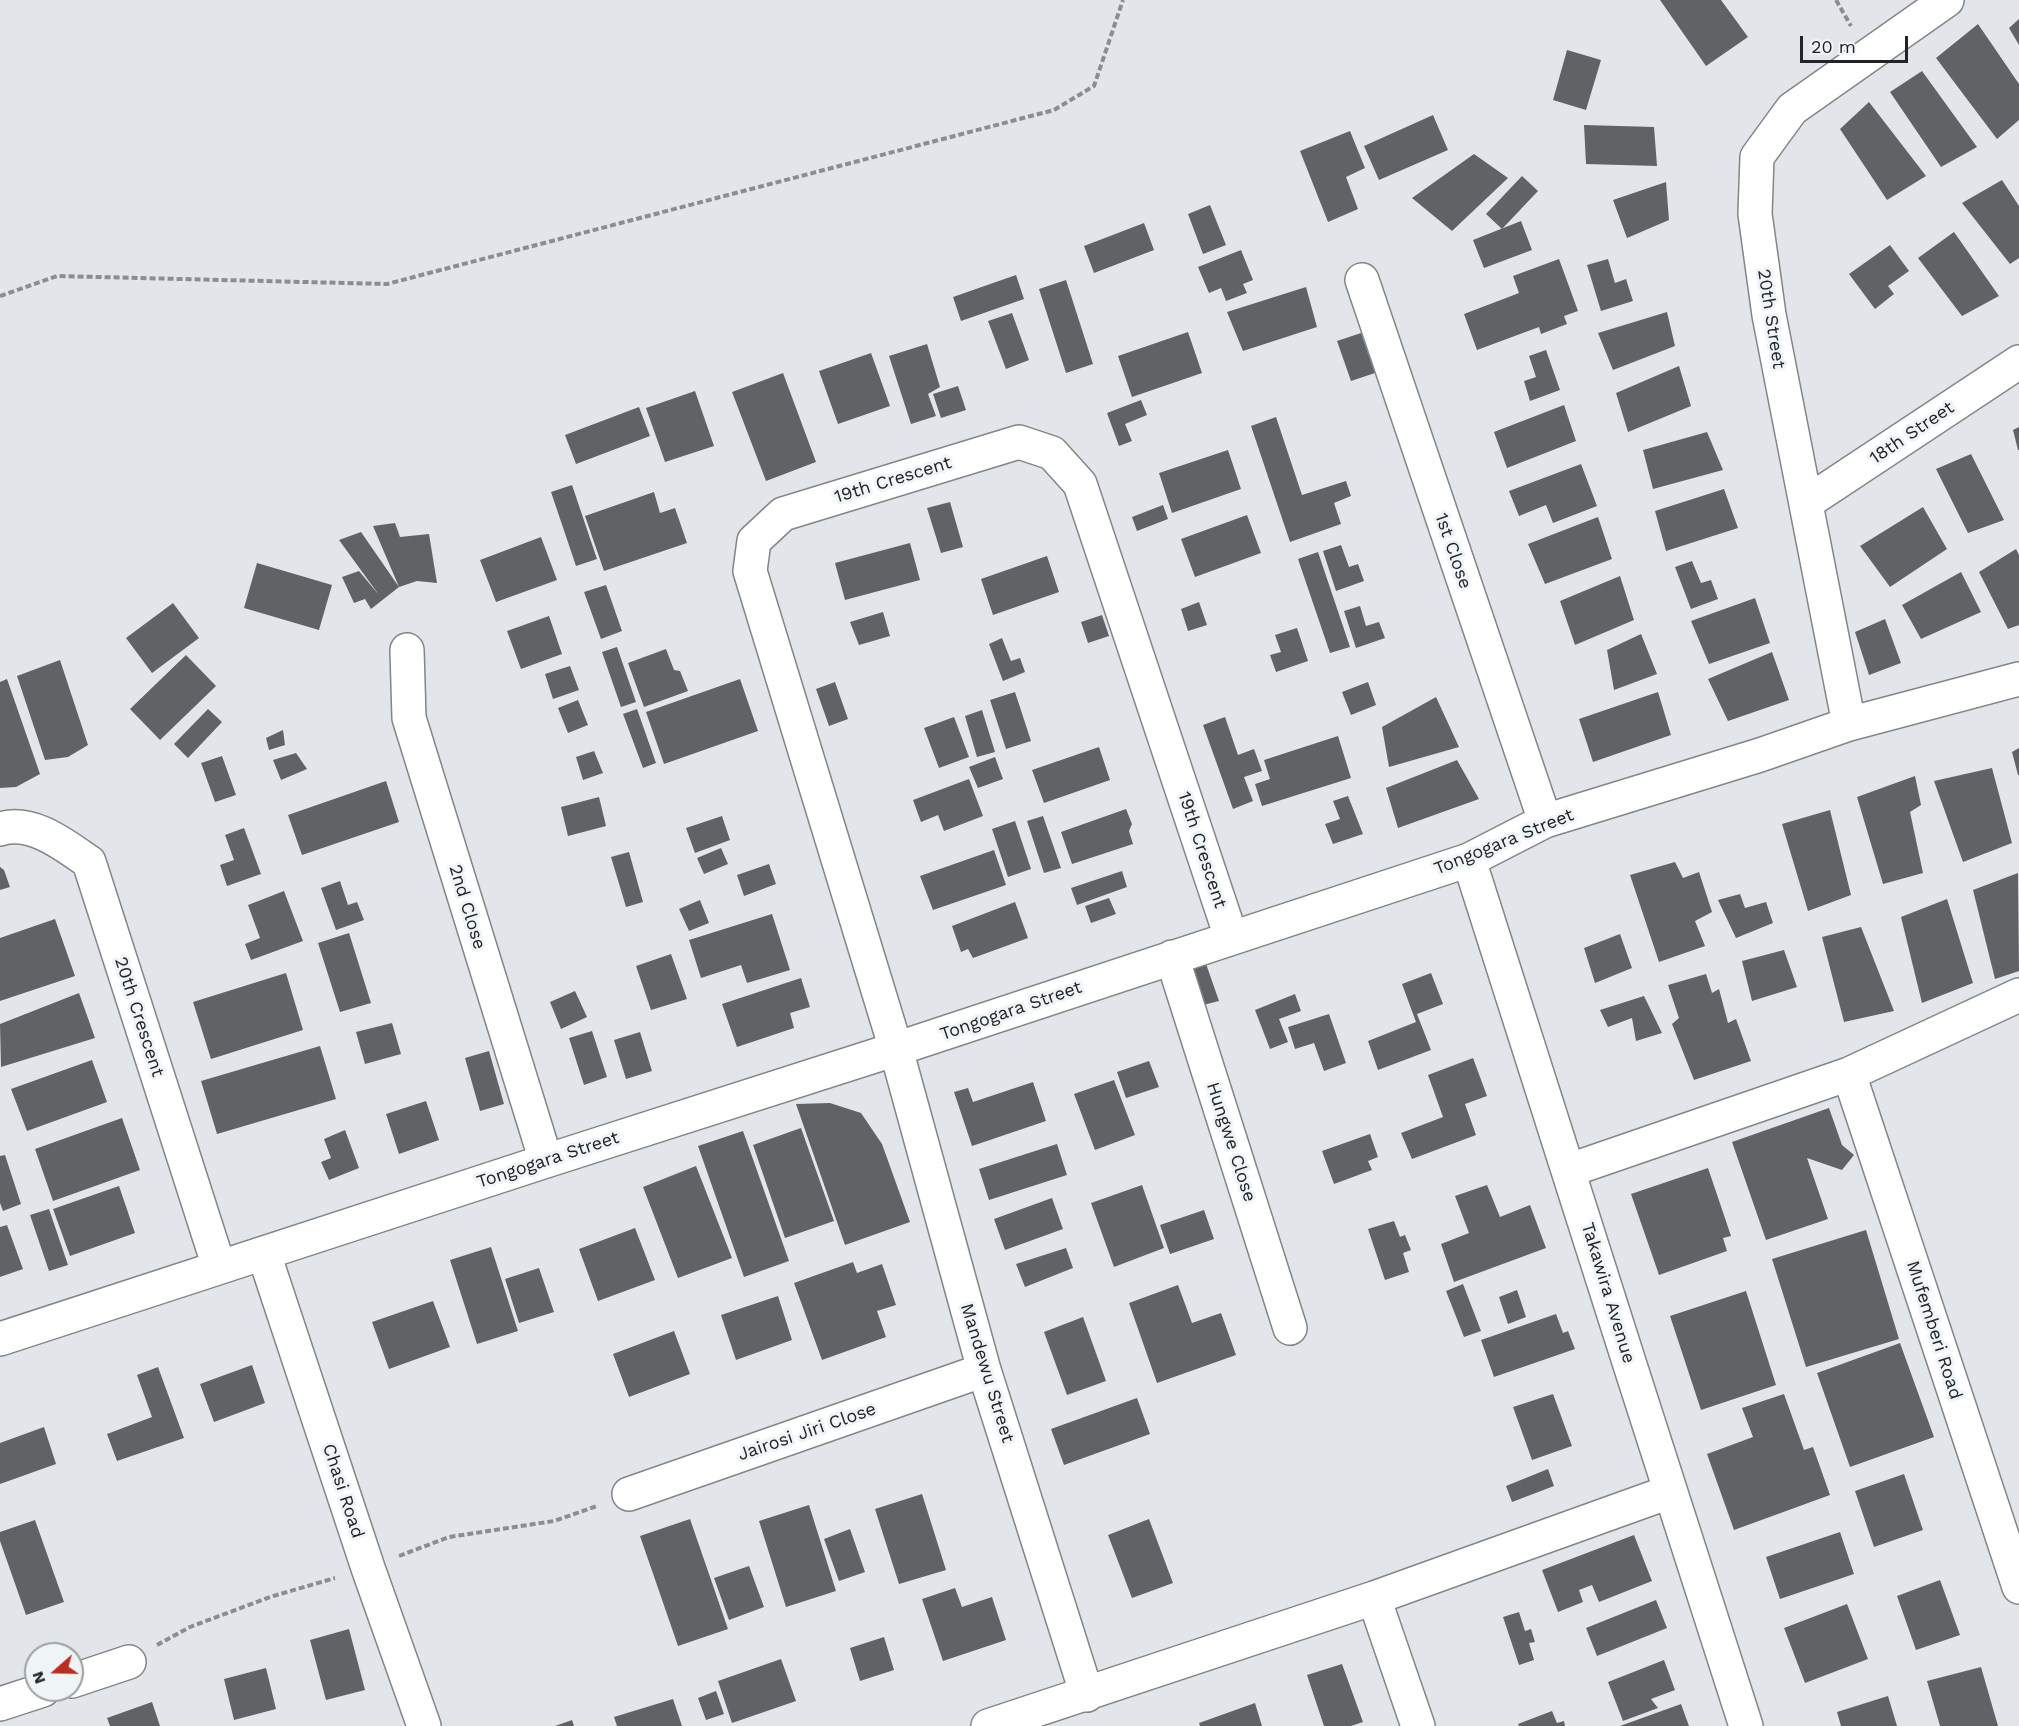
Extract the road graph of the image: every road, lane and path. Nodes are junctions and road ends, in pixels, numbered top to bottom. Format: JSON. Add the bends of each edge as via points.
{"nodes":[{"id":1,"x":1123,"y":0,"type":"edge"},
{"id":2,"x":1947,"y":0,"type":"edge"},
{"id":3,"x":1362,"y":280,"type":"dead end"},
{"id":4,"x":0,"y":296,"type":"edge"},
{"id":5,"x":2019,"y":362,"type":"edge"},
{"id":6,"x":1806,"y":504,"type":"junction"},
{"id":7,"x":407,"y":650,"type":"dead end"},
{"id":8,"x":2019,"y":679,"type":"edge"},
{"id":9,"x":1849,"y":724,"type":"junction"},
{"id":10,"x":1545,"y":822,"type":"junction"},
{"id":11,"x":0,"y":829,"type":"edge"},
{"id":12,"x":1468,"y":860,"type":"junction"},
{"id":13,"x":1231,"y":937,"type":"junction"},
{"id":14,"x":1172,"y":957,"type":"junction"},
{"id":15,"x":2019,"y":995,"type":"edge"},
{"id":16,"x":896,"y":1049,"type":"junction"},
{"id":17,"x":1849,"y":1074,"type":"junction"},
{"id":18,"x":546,"y":1161,"type":"junction"},
{"id":19,"x":1569,"y":1170,"type":"junction"},
{"id":20,"x":264,"y":1254,"type":"junction"},
{"id":21,"x":219,"y":1267,"type":"junction"},
{"id":22,"x":1290,"y":1328,"type":"dead end"},
{"id":23,"x":0,"y":1339,"type":"edge"},
{"id":24,"x":984,"y":1370,"type":"junction"},
{"id":25,"x":1670,"y":1492,"type":"junction"},
{"id":26,"x":629,"y":1494,"type":"dead end"},
{"id":27,"x":2019,"y":1587,"type":"edge"},
{"id":28,"x":1374,"y":1598,"type":"junction"},
{"id":29,"x":129,"y":1662,"type":"dead end"},
{"id":30,"x":84,"y":1677,"type":"edge"},
{"id":31,"x":1087,"y":1695,"type":"junction"},
{"id":32,"x":24,"y":1696,"type":"edge"},
{"id":33,"x":0,"y":1704,"type":"edge"},
{"id":34,"x":424,"y":1726,"type":"edge"},
{"id":35,"x":988,"y":1726,"type":"edge"},
{"id":36,"x":1418,"y":1726,"type":"edge"},
{"id":37,"x":1746,"y":1726,"type":"edge"}],
"edges":[{"from":1,"to":4,"type":"path","via":[[1094,86],[1054,110],[387,284],[57,276]]},
{"from":2,"to":6,"type":"street","name":"20th Street","via":[[1792,109],[1757,157],[1755,214],[1769,315]]},
{"from":3,"to":10,"type":"street","name":"1st Close"},
{"from":5,"to":6,"type":"street","name":"18th Street"},
{"from":6,"to":9,"type":"street","name":"20th Street"},
{"from":7,"to":18,"type":"street","name":"2nd Close","via":[[409,718]]},
{"from":8,"to":9,"type":"street","name":"Tongogara Street"},
{"from":9,"to":10,"type":"street","name":"Tongogara Street"},
{"from":10,"to":12,"type":"street","name":"Tongogara Street"},
{"from":11,"to":21,"type":"street","name":"20th Crescent","via":[[12,825],[53,837],[89,862]]},
{"from":12,"to":13,"type":"street","name":"Tongogara Street"},
{"from":12,"to":19,"type":"street","name":"Takawira Avenue"},
{"from":13,"to":14,"type":"street","name":"Tongogara Street"},
{"from":13,"to":16,"type":"street","name":"19th Crescent","via":[[1080,484],[1052,453],[1019,442],[783,513],[754,541],[750,571]]},
{"from":14,"to":16,"type":"street","name":"Tongogara Street"},
{"from":14,"to":22,"type":"street","name":"Hungwe Close"},
{"from":15,"to":17,"type":"street"},
{"from":16,"to":18,"type":"street","name":"Tongogara Street"},
{"from":16,"to":24,"type":"street","name":"Mandewu Street"},
{"from":17,"to":19,"type":"street"},
{"from":17,"to":27,"type":"street","name":"Mufemberi Road"},
{"from":18,"to":20,"type":"street","name":"Tongogara Street"},
{"from":19,"to":25,"type":"street","name":"Takawira Avenue"},
{"from":20,"to":21,"type":"street","name":"Tongogara Street"},
{"from":20,"to":34,"type":"street","name":"Chasi Road"},
{"from":21,"to":23,"type":"street","name":"Tongogara Street"},
{"from":24,"to":26,"type":"street","name":"Jairosi Jiri Close"},
{"from":24,"to":31,"type":"street","name":"Mandewu Street"},
{"from":25,"to":28,"type":"street"},
{"from":25,"to":37,"type":"street","name":"Takawira Avenue"},
{"from":28,"to":31,"type":"street"},
{"from":28,"to":36,"type":"street"},
{"from":29,"to":30,"type":"street"},
{"from":31,"to":35,"type":"street"},
{"from":32,"to":33,"type":"street"}]}
